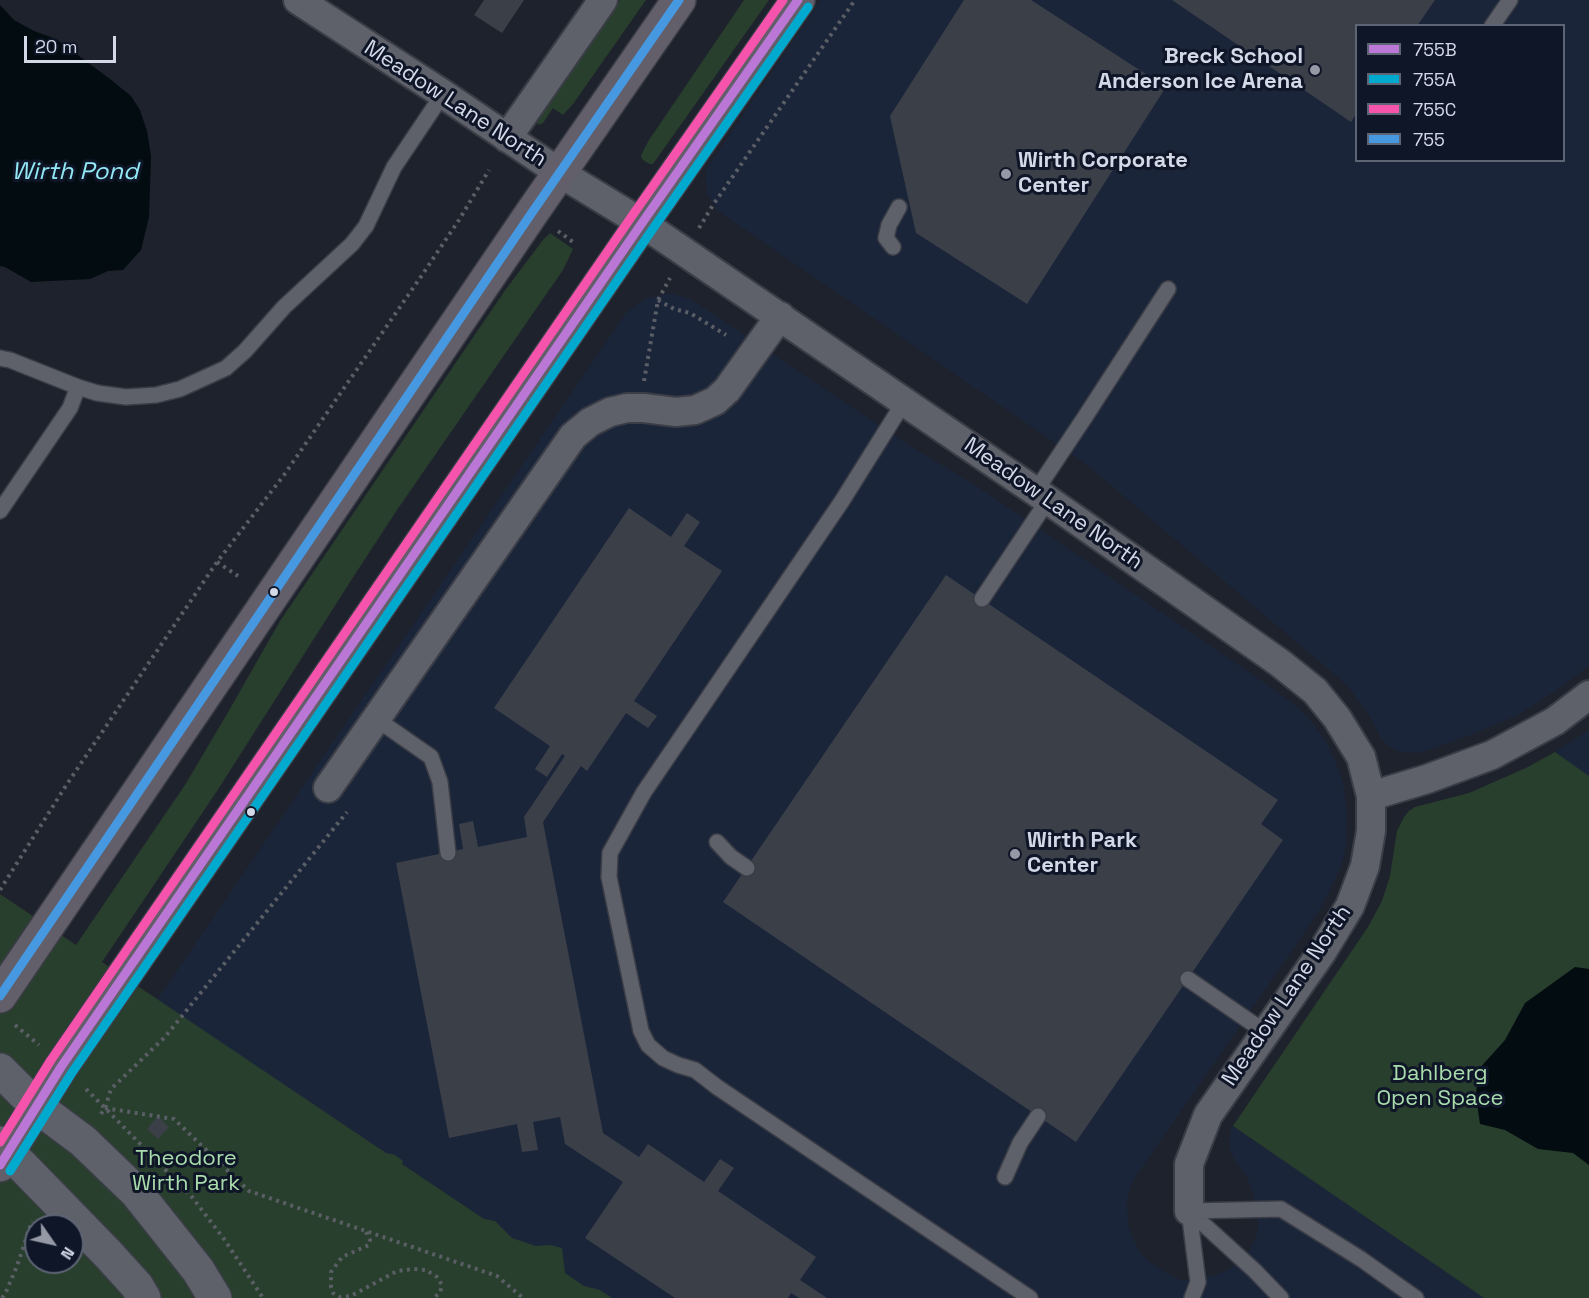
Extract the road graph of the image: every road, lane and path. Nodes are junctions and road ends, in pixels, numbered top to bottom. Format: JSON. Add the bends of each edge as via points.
{"nodes":[{"id":1,"x":298,"y":0,"type":"edge"},
{"id":2,"x":603,"y":0,"type":"edge"},
{"id":3,"x":679,"y":0,"type":"edge"},
{"id":4,"x":798,"y":0,"type":"edge"},
{"id":5,"x":855,"y":0,"type":"edge"},
{"id":6,"x":1510,"y":0,"type":"edge"},
{"id":7,"x":1493,"y":24,"type":"edge"},
{"id":8,"x":443,"y":94,"type":"junction"},
{"id":9,"x":507,"y":138,"type":"junction"},
{"id":10,"x":489,"y":170,"type":"dead end"},
{"id":11,"x":560,"y":173,"type":"junction"},
{"id":12,"x":899,"y":207,"type":"dead end"},
{"id":13,"x":642,"y":223,"type":"junction"},
{"id":14,"x":555,"y":229,"type":"dead end"},
{"id":15,"x":573,"y":242,"type":"dead end"},
{"id":16,"x":893,"y":247,"type":"dead end"},
{"id":17,"x":685,"y":252,"type":"junction"},
{"id":18,"x":1168,"y":289,"type":"dead end"},
{"id":19,"x":658,"y":300,"type":"junction"},
{"id":20,"x":780,"y":316,"type":"junction"},
{"id":21,"x":726,"y":335,"type":"dead end"},
{"id":22,"x":0,"y":358,"type":"edge"},
{"id":23,"x":78,"y":387,"type":"junction"},
{"id":24,"x":904,"y":402,"type":"junction"},
{"id":25,"x":644,"y":408,"type":"junction"},
{"id":26,"x":1041,"y":496,"type":"junction"},
{"id":27,"x":0,"y":511,"type":"edge"},
{"id":28,"x":217,"y":562,"type":"junction"},
{"id":29,"x":238,"y":576,"type":"dead end"},
{"id":30,"x":982,"y":599,"type":"dead end"},
{"id":31,"x":1586,"y":702,"type":"edge"},
{"id":32,"x":375,"y":718,"type":"junction"},
{"id":33,"x":328,"y":788,"type":"dead end"},
{"id":34,"x":1371,"y":796,"type":"junction"},
{"id":35,"x":717,"y":842,"type":"dead end"},
{"id":36,"x":448,"y":853,"type":"dead end"},
{"id":37,"x":747,"y":868,"type":"dead end"},
{"id":38,"x":0,"y":891,"type":"edge"},
{"id":39,"x":1188,"y":979,"type":"dead end"},
{"id":40,"x":0,"y":996,"type":"edge"},
{"id":41,"x":1265,"y":1032,"type":"junction"},
{"id":42,"x":0,"y":1071,"type":"edge"},
{"id":43,"x":36,"y":1106,"type":"junction"},
{"id":44,"x":1038,"y":1116,"type":"dead end"},
{"id":45,"x":3,"y":1153,"type":"edge"},
{"id":46,"x":1005,"y":1177,"type":"dead end"},
{"id":47,"x":1189,"y":1211,"type":"junction"},
{"id":48,"x":366,"y":1231,"type":"junction"},
{"id":49,"x":24,"y":1244,"type":"edge"},
{"id":50,"x":2,"y":1298,"type":"edge"},
{"id":51,"x":144,"y":1298,"type":"edge"},
{"id":52,"x":214,"y":1298,"type":"edge"},
{"id":53,"x":262,"y":1298,"type":"edge"},
{"id":54,"x":433,"y":1298,"type":"edge"},
{"id":55,"x":523,"y":1298,"type":"edge"},
{"id":56,"x":1030,"y":1298,"type":"edge"},
{"id":57,"x":1192,"y":1298,"type":"edge"},
{"id":58,"x":1281,"y":1298,"type":"edge"},
{"id":59,"x":1416,"y":1298,"type":"edge"}],
"edges":[{"from":1,"to":8,"type":"street","name":"Meadow Lane North"},
{"from":2,"to":9,"type":"street"},
{"from":3,"to":11,"type":"main road"},
{"from":4,"to":13,"type":"main road"},
{"from":5,"to":17,"type":"path","via":[[713,205]]},
{"from":6,"to":7,"type":"lane"},
{"from":8,"to":9,"type":"street","name":"Meadow Lane North"},
{"from":8,"to":23,"type":"lane","via":[[394,167],[366,226],[352,244],[226,368],[180,389],[156,395],[126,397]]},
{"from":9,"to":11,"type":"street","name":"Meadow Lane North"},
{"from":10,"to":28,"type":"path","via":[[284,475]]},
{"from":11,"to":13,"type":"street","name":"Meadow Lane North"},
{"from":11,"to":40,"type":"main road"},
{"from":12,"to":16,"type":"lane","via":[[886,238]]},
{"from":13,"to":17,"type":"street","name":"Meadow Lane North"},
{"from":13,"to":43,"type":"main road"},
{"from":14,"to":15,"type":"path"},
{"from":17,"to":19,"type":"path"},
{"from":17,"to":20,"type":"street","name":"Meadow Lane North"},
{"from":18,"to":26,"type":"lane","via":[[1085,417]]},
{"from":19,"to":21,"type":"path","via":[[690,313]]},
{"from":19,"to":25,"type":"path","via":[[644,382]]},
{"from":20,"to":24,"type":"street","name":"Meadow Lane North"},
{"from":20,"to":25,"type":"street","via":[[715,401],[695,410],[676,412]]},
{"from":22,"to":23,"type":"lane"},
{"from":23,"to":27,"type":"lane","via":[[70,408]]},
{"from":24,"to":26,"type":"street","name":"Meadow Lane North"},
{"from":24,"to":56,"type":"lane","via":[[842,501],[644,792],[610,853],[609,877],[641,1031],[648,1045],[663,1058],[695,1070]]},
{"from":25,"to":32,"type":"street","via":[[610,412],[573,436]]},
{"from":26,"to":30,"type":"lane"},
{"from":26,"to":34,"type":"street","name":"Meadow Lane North","via":[[1315,691],[1361,757]]},
{"from":28,"to":29,"type":"path"},
{"from":28,"to":38,"type":"path"},
{"from":31,"to":34,"type":"street","via":[[1492,755]]},
{"from":32,"to":33,"type":"street"},
{"from":32,"to":36,"type":"lane","via":[[431,757],[440,782]]},
{"from":34,"to":41,"type":"street","name":"Meadow Lane North","via":[[1365,866],[1350,906]]},
{"from":35,"to":37,"type":"lane"},
{"from":39,"to":41,"type":"lane"},
{"from":41,"to":47,"type":"street","name":"Meadow Lane North","via":[[1208,1115],[1189,1164]]},
{"from":42,"to":43,"type":"street"},
{"from":43,"to":45,"type":"main road"},
{"from":43,"to":52,"type":"street","via":[[83,1141],[136,1192],[198,1270]]},
{"from":44,"to":46,"type":"lane"},
{"from":45,"to":51,"type":"street","via":[[108,1254]]},
{"from":47,"to":57,"type":"lane","via":[[1198,1282]]},
{"from":47,"to":58,"type":"lane"},
{"from":47,"to":59,"type":"lane","via":[[1281,1209]]},
{"from":48,"to":53,"type":"path","via":[[249,1191],[174,1119],[105,1108],[192,1197]]},
{"from":48,"to":54,"type":"path","via":[[369,1245],[342,1257],[331,1272],[333,1293],[351,1296],[397,1271],[413,1269],[426,1270],[437,1277],[442,1285]]},
{"from":48,"to":55,"type":"path","via":[[496,1276]]},
{"from":49,"to":50,"type":"path"}]}
